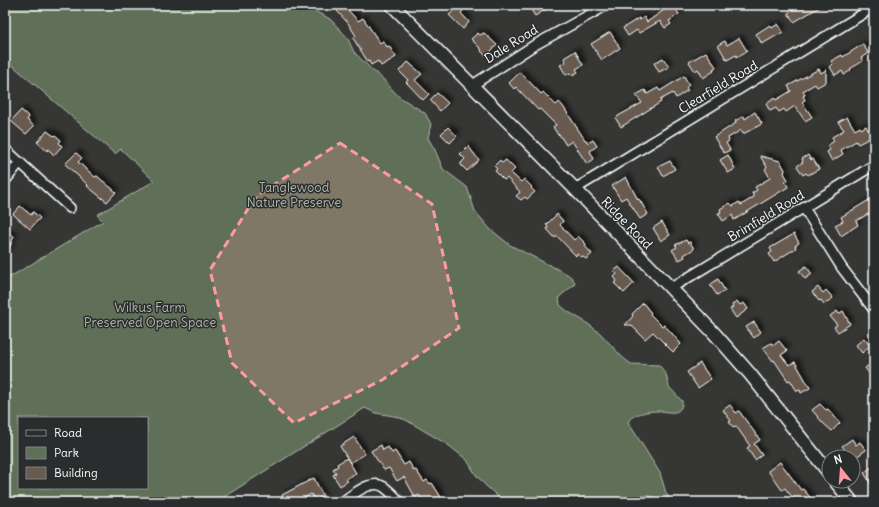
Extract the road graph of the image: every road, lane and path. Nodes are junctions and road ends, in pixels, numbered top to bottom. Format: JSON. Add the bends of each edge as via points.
{"nodes":[{"id":1,"x":392,"y":5,"type":"edge"},
{"id":2,"x":607,"y":5,"type":"edge"},
{"id":3,"x":874,"y":7,"type":"edge"},
{"id":4,"x":471,"y":86,"type":"junction"},
{"id":5,"x":5,"y":149,"type":"edge"},
{"id":6,"x":20,"y":162,"type":"junction"},
{"id":7,"x":874,"y":165,"type":"edge"},
{"id":8,"x":5,"y":181,"type":"edge"},
{"id":9,"x":575,"y":190,"type":"junction"},
{"id":10,"x":70,"y":208,"type":"dead end"},
{"id":11,"x":804,"y":208,"type":"junction"},
{"id":12,"x":671,"y":288,"type":"junction"},
{"id":13,"x":874,"y":310,"type":"edge"},
{"id":14,"x":821,"y":463,"type":"edge"},
{"id":15,"x":841,"y":489,"type":"edge"},
{"id":16,"x":342,"y":502,"type":"edge"},
{"id":17,"x":400,"y":502,"type":"edge"},
{"id":18,"x":852,"y":502,"type":"edge"}],
"edges":[{"from":1,"to":4,"type":"street","name":"Ridge Road"},
{"from":2,"to":4,"type":"street","name":"Dale Road","via":[[533,46]]},
{"from":3,"to":9,"type":"street","name":"Clearfield Road"},
{"from":4,"to":9,"type":"street","name":"Ridge Road"},
{"from":5,"to":6,"type":"street"},
{"from":6,"to":8,"type":"street"},
{"from":6,"to":10,"type":"street"},
{"from":7,"to":11,"type":"street","name":"Brimfield Road"},
{"from":9,"to":12,"type":"street","name":"Ridge Road"},
{"from":11,"to":12,"type":"street","name":"Brimfield Road"},
{"from":11,"to":13,"type":"street","via":[[838,263]]},
{"from":12,"to":14,"type":"street","name":"Ridge Road","via":[[725,344]]},
{"from":15,"to":18,"type":"street"},
{"from":16,"to":17,"type":"street","via":[[375,484],[384,488]]}]}
